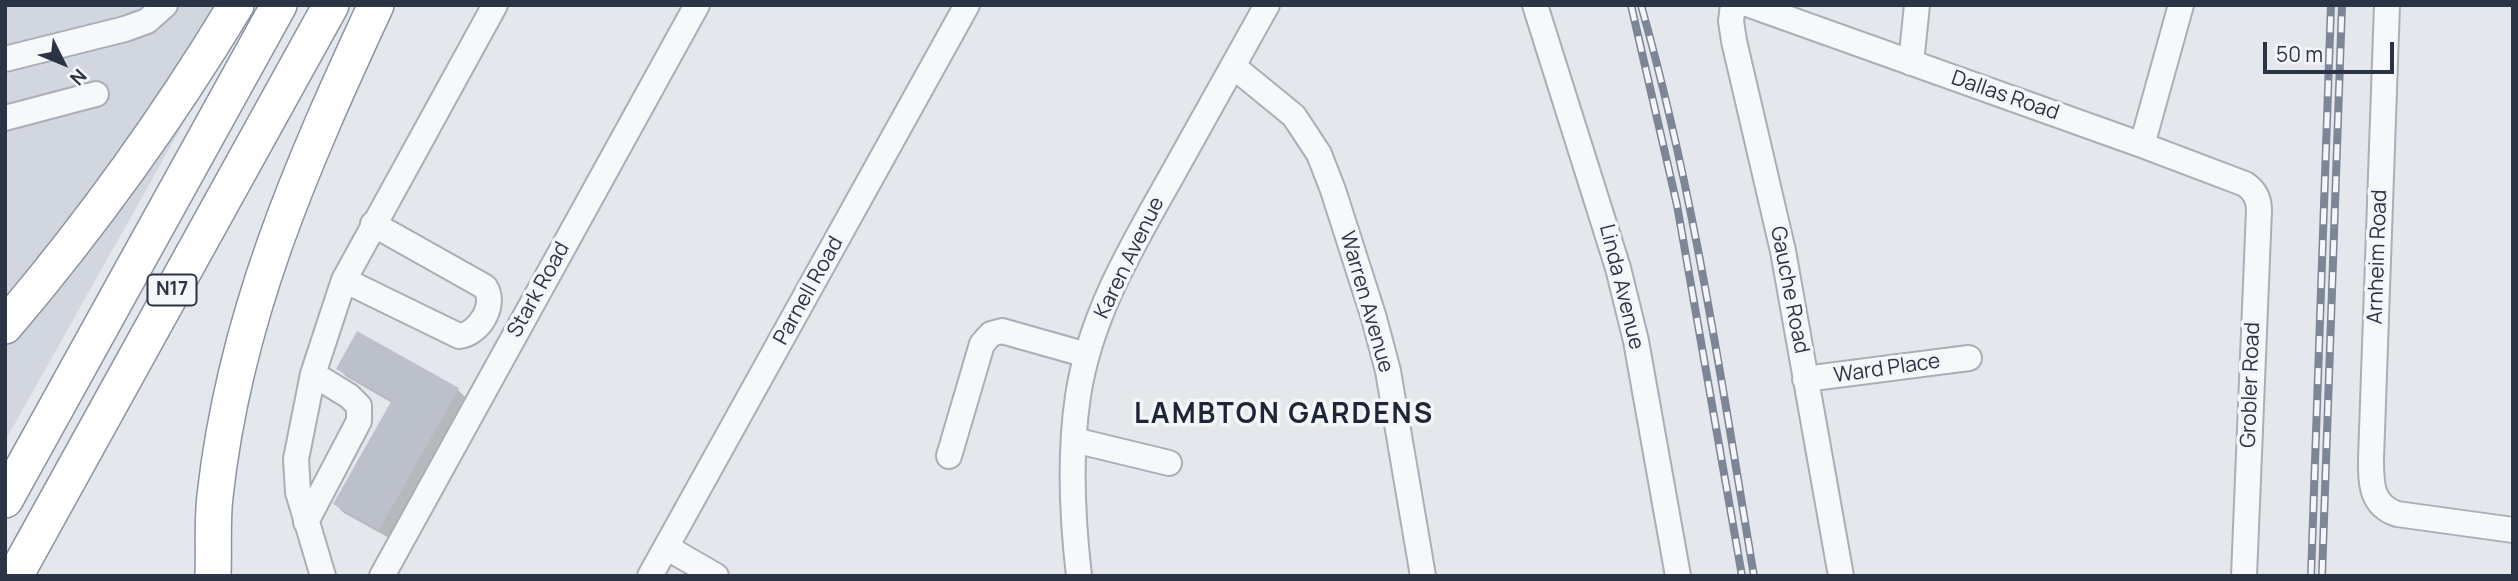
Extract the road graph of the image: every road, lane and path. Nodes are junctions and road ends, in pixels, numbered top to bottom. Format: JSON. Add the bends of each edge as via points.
{"nodes":[{"id":1,"x":165,"y":5,"type":"edge"},
{"id":2,"x":236,"y":5,"type":"edge"},
{"id":3,"x":279,"y":5,"type":"edge"},
{"id":4,"x":331,"y":5,"type":"edge"},
{"id":5,"x":376,"y":5,"type":"edge"},
{"id":6,"x":495,"y":5,"type":"edge"},
{"id":7,"x":697,"y":5,"type":"edge"},
{"id":8,"x":967,"y":5,"type":"edge"},
{"id":9,"x":1267,"y":5,"type":"edge"},
{"id":10,"x":1535,"y":5,"type":"edge"},
{"id":11,"x":1733,"y":5,"type":"edge"},
{"id":12,"x":1750,"y":5,"type":"edge"},
{"id":13,"x":1917,"y":5,"type":"edge"},
{"id":14,"x":2181,"y":5,"type":"edge"},
{"id":15,"x":2388,"y":5,"type":"edge"},
{"id":16,"x":5,"y":60,"type":"edge"},
{"id":17,"x":1911,"y":63,"type":"junction"},
{"id":18,"x":1234,"y":66,"type":"junction"},
{"id":19,"x":96,"y":94,"type":"dead end"},
{"id":20,"x":5,"y":117,"type":"edge"},
{"id":21,"x":2142,"y":145,"type":"junction"},
{"id":22,"x":2256,"y":195,"type":"joint"},
{"id":23,"x":373,"y":224,"type":"junction"},
{"id":24,"x":344,"y":280,"type":"junction"},
{"id":25,"x":11,"y":318,"type":"edge"},
{"id":26,"x":1087,"y":355,"type":"junction"},
{"id":27,"x":1969,"y":358,"type":"dead end"},
{"id":28,"x":313,"y":374,"type":"junction"},
{"id":29,"x":1805,"y":379,"type":"junction"},
{"id":30,"x":1073,"y":440,"type":"junction"},
{"id":31,"x":949,"y":456,"type":"dead end"},
{"id":32,"x":1169,"y":463,"type":"dead end"},
{"id":33,"x":5,"y":500,"type":"edge"},
{"id":34,"x":306,"y":522,"type":"junction"},
{"id":35,"x":2513,"y":530,"type":"edge"},
{"id":36,"x":666,"y":547,"type":"junction"},
{"id":37,"x":319,"y":565,"type":"edge"},
{"id":38,"x":15,"y":576,"type":"edge"},
{"id":39,"x":214,"y":576,"type":"edge"},
{"id":40,"x":382,"y":576,"type":"edge"},
{"id":41,"x":650,"y":576,"type":"edge"},
{"id":42,"x":716,"y":576,"type":"edge"},
{"id":43,"x":1079,"y":576,"type":"edge"},
{"id":44,"x":1423,"y":576,"type":"edge"},
{"id":45,"x":1678,"y":576,"type":"edge"},
{"id":46,"x":1841,"y":576,"type":"edge"},
{"id":47,"x":2244,"y":576,"type":"edge"}],
"edges":[{"from":1,"to":16,"type":"street","via":[[147,21],[125,29]]},
{"from":2,"to":25,"type":"highway","via":[[125,172]]},
{"from":3,"to":33,"type":"highway","number":"N17"},
{"from":4,"to":38,"type":"highway","number":"N17"},
{"from":5,"to":39,"type":"highway","via":[[301,171],[246,330],[215,498]]},
{"from":6,"to":23,"type":"street"},
{"from":7,"to":40,"type":"street","name":"Stark Road"},
{"from":8,"to":36,"type":"street","name":"Parnell Road"},
{"from":9,"to":18,"type":"street","name":"Karen Avenue"},
{"from":10,"to":45,"type":"street","name":"Linda Avenue","via":[[1618,268],[1636,341]]},
{"from":11,"to":29,"type":"street","name":"Gauche Road","via":[[1734,41],[1783,251]]},
{"from":12,"to":17,"type":"street","name":"Dallas Road"},
{"from":13,"to":17,"type":"street"},
{"from":14,"to":21,"type":"street"},
{"from":15,"to":35,"type":"street","name":"Arnheim Road","via":[[2372,489],[2381,506],[2397,514]]},
{"from":17,"to":21,"type":"street","name":"Dallas Road"},
{"from":18,"to":26,"type":"street","name":"Karen Avenue","via":[[1123,264]]},
{"from":18,"to":44,"type":"street","name":"Warren Avenue","via":[[1294,116],[1319,155],[1333,190],[1388,371]]},
{"from":19,"to":20,"type":"street"},
{"from":21,"to":22,"type":"street","name":"Dallas Road","via":[[2245,184]]},
{"from":22,"to":47,"type":"street","name":"Grobler Road"},
{"from":23,"to":24,"type":"street"},
{"from":23,"to":24,"type":"street","via":[[485,288],[490,305],[476,329],[459,336]]},
{"from":24,"to":28,"type":"street"},
{"from":26,"to":30,"type":"street","name":"Karen Avenue"},
{"from":26,"to":31,"type":"street","via":[[1002,331],[991,334],[982,344]]},
{"from":27,"to":29,"type":"street","name":"Ward Place"},
{"from":28,"to":34,"type":"street","via":[[296,459]]},
{"from":28,"to":34,"type":"street","via":[[359,406],[359,421]]},
{"from":29,"to":46,"type":"street","name":"Gauche Road"},
{"from":30,"to":32,"type":"street"},
{"from":30,"to":43,"type":"street","name":"Karen Avenue"},
{"from":34,"to":37,"type":"street"},
{"from":36,"to":41,"type":"street","name":"Parnell Road"},
{"from":36,"to":42,"type":"street"}]}
